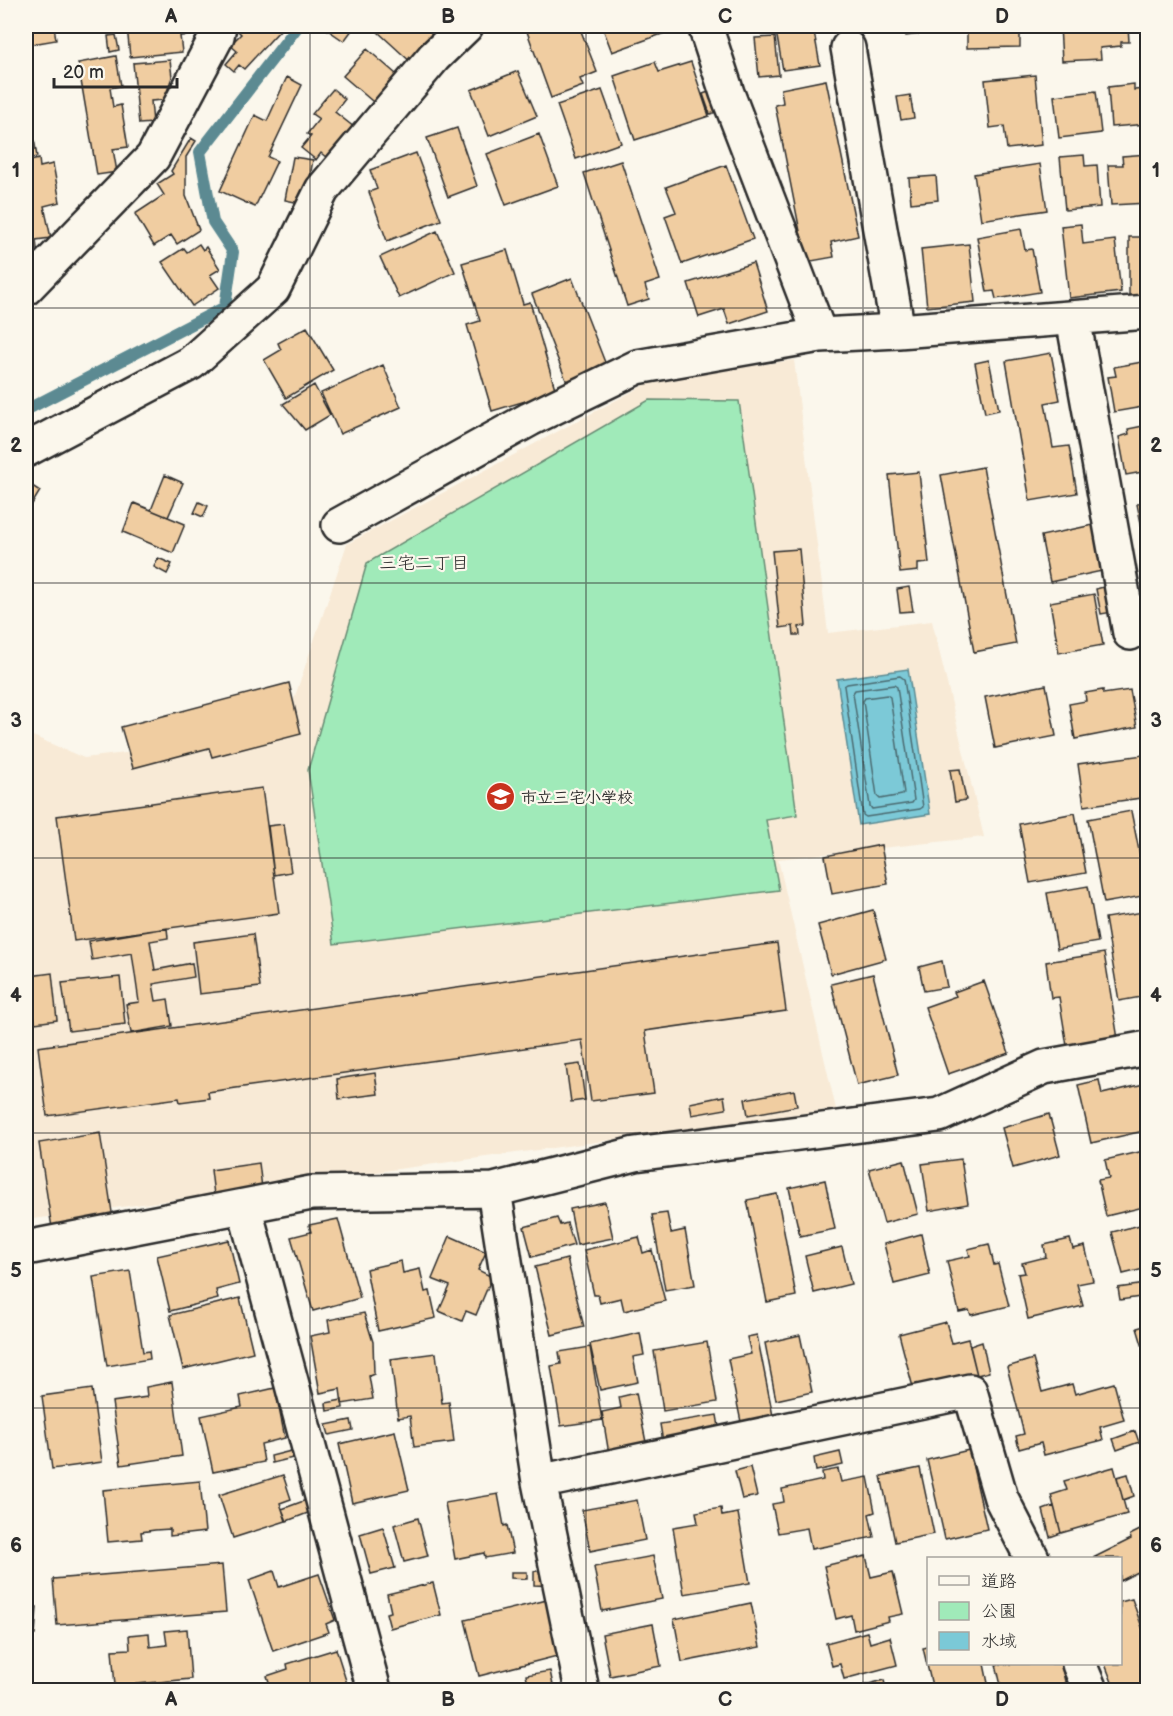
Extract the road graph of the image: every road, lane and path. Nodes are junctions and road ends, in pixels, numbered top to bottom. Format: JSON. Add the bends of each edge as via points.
{"nodes":[{"id":1,"x":219,"y":26,"type":"edge"},
{"id":2,"x":466,"y":26,"type":"edge"},
{"id":3,"x":705,"y":26,"type":"edge"},
{"id":4,"x":848,"y":48,"type":"dead end"},
{"id":5,"x":26,"y":288,"type":"edge"},
{"id":6,"x":1148,"y":312,"type":"edge"},
{"id":7,"x":1073,"y":318,"type":"junction"},
{"id":8,"x":898,"y":332,"type":"junction"},
{"id":9,"x":820,"y":335,"type":"junction"},
{"id":10,"x":26,"y":450,"type":"edge"},
{"id":11,"x":339,"y":525,"type":"dead end"},
{"id":12,"x":1131,"y":633,"type":"dead end"},
{"id":13,"x":1148,"y":1048,"type":"edge"},
{"id":14,"x":494,"y":1190,"type":"junction"},
{"id":15,"x":244,"y":1206,"type":"junction"},
{"id":16,"x":26,"y":1248,"type":"edge"},
{"id":17,"x":539,"y":1482,"type":"junction"},
{"id":18,"x":1031,"y":1557,"type":"edge"},
{"id":19,"x":1079,"y":1665,"type":"edge"},
{"id":20,"x":374,"y":1690,"type":"edge"},
{"id":21,"x":582,"y":1690,"type":"edge"},
{"id":22,"x":1090,"y":1690,"type":"edge"}],
"edges":[{"from":1,"to":5,"type":"street","via":[[153,157]]},
{"from":2,"to":10,"type":"street","via":[[322,190],[273,289],[191,363]]},
{"from":3,"to":9,"type":"street"},
{"from":4,"to":8,"type":"street"},
{"from":6,"to":7,"type":"street"},
{"from":7,"to":8,"type":"street"},
{"from":7,"to":12,"type":"street"},
{"from":8,"to":9,"type":"street"},
{"from":9,"to":11,"type":"street","via":[[637,366],[530,419]]},
{"from":13,"to":14,"type":"street","via":[[1044,1067],[939,1115],[635,1154]]},
{"from":14,"to":15,"type":"street","via":[[311,1193]]},
{"from":14,"to":17,"type":"street"},
{"from":15,"to":16,"type":"street"},
{"from":15,"to":20,"type":"street"},
{"from":17,"to":18,"type":"street","via":[[970,1391],[1000,1498]]},
{"from":17,"to":21,"type":"street"},
{"from":19,"to":22,"type":"street"}]}
